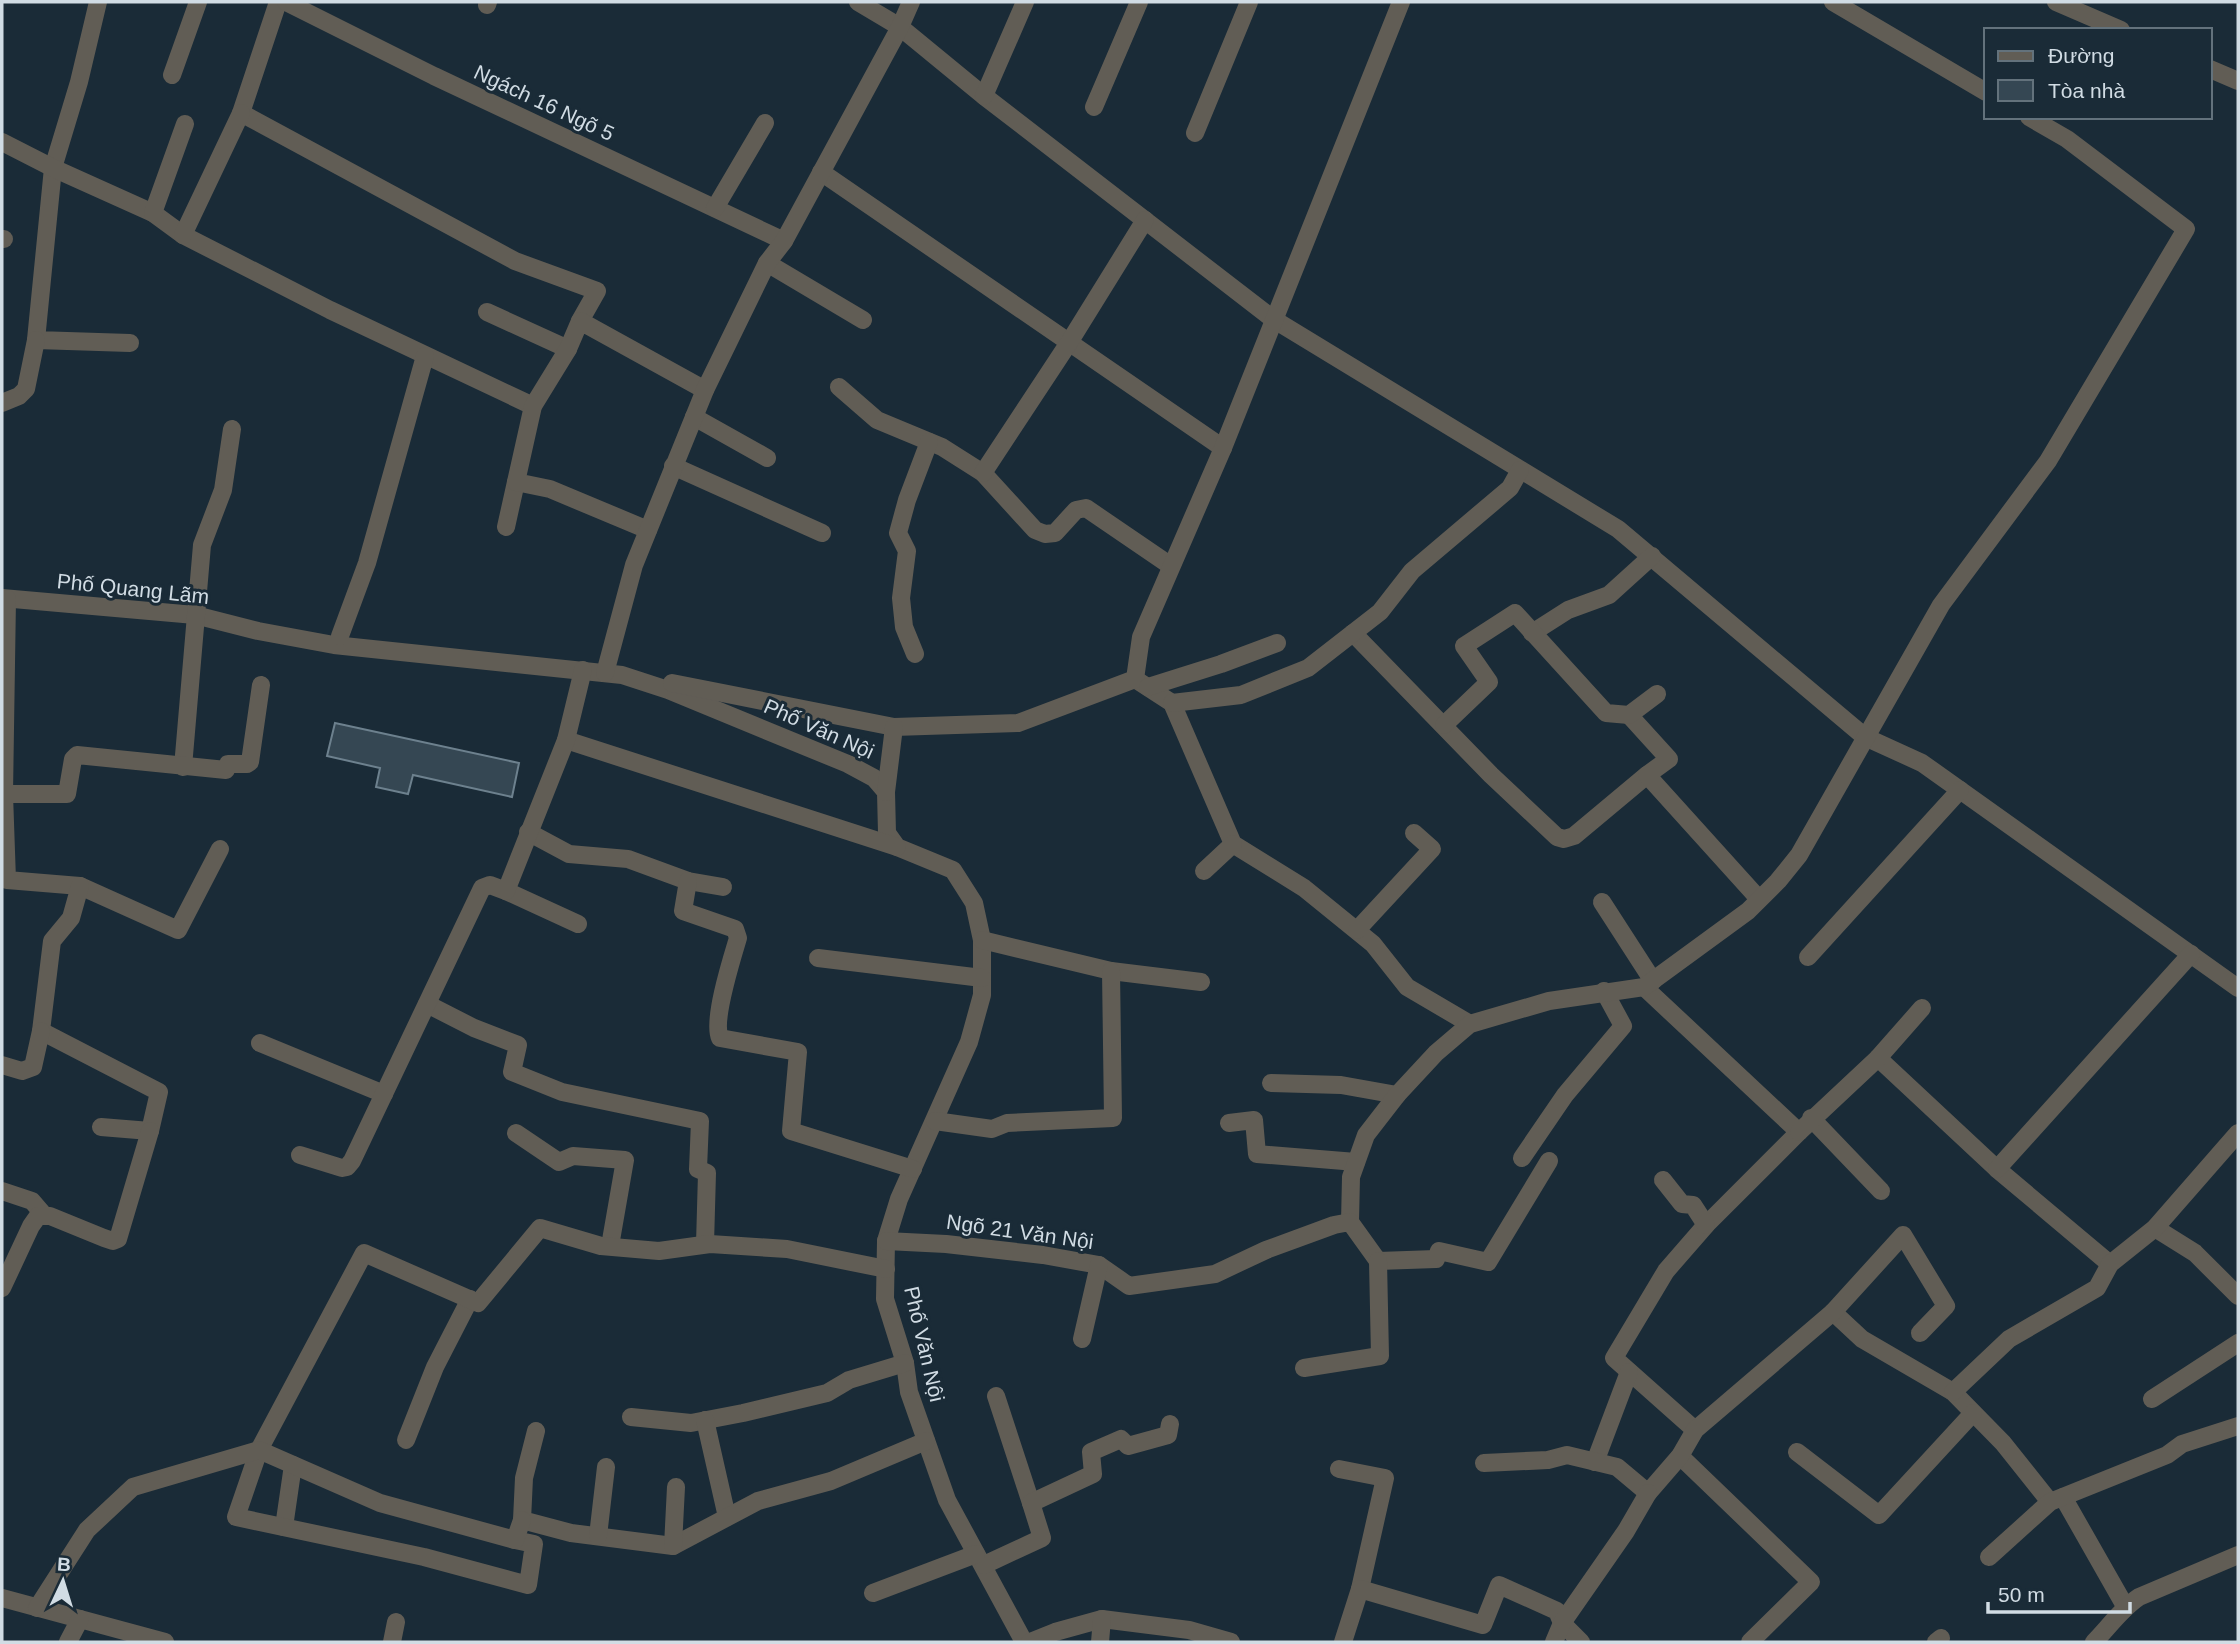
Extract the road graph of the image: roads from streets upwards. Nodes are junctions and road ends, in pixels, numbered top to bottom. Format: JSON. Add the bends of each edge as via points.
{"nodes":[{"id":1,"x":99,"y":2,"type":"edge"},
{"id":2,"x":198,"y":2,"type":"edge"},
{"id":3,"x":278,"y":2,"type":"edge"},
{"id":4,"x":286,"y":2,"type":"edge"},
{"id":5,"x":858,"y":2,"type":"edge"},
{"id":6,"x":911,"y":2,"type":"edge"},
{"id":7,"x":1025,"y":2,"type":"edge"},
{"id":8,"x":1139,"y":2,"type":"edge"},
{"id":9,"x":1249,"y":2,"type":"edge"},
{"id":10,"x":1401,"y":2,"type":"edge"},
{"id":11,"x":1833,"y":2,"type":"edge"},
{"id":12,"x":2056,"y":2,"type":"edge"},
{"id":13,"x":900,"y":27,"type":"junction"},
{"id":14,"x":2116,"y":28,"type":"edge"},
{"id":15,"x":2212,"y":70,"type":"edge"},
{"id":16,"x":172,"y":75,"type":"dead end"},
{"id":17,"x":2238,"y":81,"type":"edge"},
{"id":18,"x":1984,"y":91,"type":"edge"},
{"id":19,"x":984,"y":96,"type":"junction"},
{"id":20,"x":1094,"y":107,"type":"dead end"},
{"id":21,"x":241,"y":113,"type":"junction"},
{"id":22,"x":2032,"y":119,"type":"edge"},
{"id":23,"x":765,"y":123,"type":"dead end"},
{"id":24,"x":185,"y":124,"type":"dead end"},
{"id":25,"x":1195,"y":133,"type":"dead end"},
{"id":26,"x":2,"y":142,"type":"edge"},
{"id":27,"x":53,"y":168,"type":"junction"},
{"id":28,"x":821,"y":172,"type":"junction"},
{"id":29,"x":715,"y":208,"type":"junction"},
{"id":30,"x":153,"y":214,"type":"junction"},
{"id":31,"x":1145,"y":220,"type":"junction"},
{"id":32,"x":183,"y":235,"type":"junction"},
{"id":33,"x":784,"y":241,"type":"junction"},
{"id":34,"x":767,"y":263,"type":"junction"},
{"id":35,"x":487,"y":312,"type":"dead end"},
{"id":36,"x":1273,"y":319,"type":"junction"},
{"id":37,"x":863,"y":320,"type":"dead end"},
{"id":38,"x":580,"y":321,"type":"junction"},
{"id":39,"x":36,"y":340,"type":"junction"},
{"id":40,"x":1070,"y":341,"type":"junction"},
{"id":41,"x":130,"y":343,"type":"dead end"},
{"id":42,"x":568,"y":349,"type":"junction"},
{"id":43,"x":425,"y":356,"type":"junction"},
{"id":44,"x":839,"y":387,"type":"dead end"},
{"id":45,"x":705,"y":390,"type":"junction"},
{"id":46,"x":2,"y":403,"type":"edge"},
{"id":47,"x":533,"y":406,"type":"junction"},
{"id":48,"x":694,"y":417,"type":"junction"},
{"id":49,"x":232,"y":429,"type":"dead end"},
{"id":50,"x":929,"y":442,"type":"junction"},
{"id":51,"x":1223,"y":447,"type":"junction"},
{"id":52,"x":767,"y":458,"type":"dead end"},
{"id":53,"x":673,"y":466,"type":"junction"},
{"id":54,"x":1520,"y":470,"type":"junction"},
{"id":55,"x":983,"y":473,"type":"junction"},
{"id":56,"x":516,"y":482,"type":"junction"},
{"id":57,"x":506,"y":527,"type":"dead end"},
{"id":58,"x":648,"y":530,"type":"junction"},
{"id":59,"x":822,"y":533,"type":"dead end"},
{"id":60,"x":1652,"y":556,"type":"junction"},
{"id":61,"x":1171,"y":566,"type":"junction"},
{"id":62,"x":5,"y":598,"type":"edge"},
{"id":63,"x":195,"y":615,"type":"junction"},
{"id":64,"x":258,"y":631,"type":"joint"},
{"id":65,"x":1353,"y":633,"type":"junction"},
{"id":66,"x":1532,"y":633,"type":"junction"},
{"id":67,"x":340,"y":636,"type":"dead end"},
{"id":68,"x":1278,"y":643,"type":"dead end"},
{"id":69,"x":915,"y":654,"type":"dead end"},
{"id":70,"x":583,"y":670,"type":"junction"},
{"id":71,"x":613,"y":674,"type":"junction"},
{"id":72,"x":3,"y":682,"type":"edge"},
{"id":73,"x":1141,"y":683,"type":"junction"},
{"id":74,"x":261,"y":685,"type":"dead end"},
{"id":75,"x":1657,"y":694,"type":"dead end"},
{"id":76,"x":1172,"y":703,"type":"junction"},
{"id":77,"x":1629,"y":715,"type":"junction"},
{"id":78,"x":1444,"y":725,"type":"junction"},
{"id":79,"x":894,"y":727,"type":"junction"},
{"id":80,"x":1865,"y":737,"type":"junction"},
{"id":81,"x":566,"y":740,"type":"junction"},
{"id":82,"x":183,"y":767,"type":"junction"},
{"id":83,"x":1647,"y":775,"type":"junction"},
{"id":84,"x":1960,"y":790,"type":"junction"},
{"id":85,"x":886,"y":792,"type":"junction"},
{"id":86,"x":4,"y":794,"type":"junction"},
{"id":87,"x":3,"y":816,"type":"edge"},
{"id":88,"x":528,"y":832,"type":"junction"},
{"id":89,"x":1414,"y":833,"type":"dead end"},
{"id":90,"x":1233,"y":844,"type":"junction"},
{"id":91,"x":897,"y":847,"type":"junction"},
{"id":92,"x":220,"y":849,"type":"dead end"},
{"id":93,"x":1204,"y":871,"type":"dead end"},
{"id":94,"x":688,"y":881,"type":"junction"},
{"id":95,"x":80,"y":886,"type":"junction"},
{"id":96,"x":723,"y":887,"type":"dead end"},
{"id":97,"x":506,"y":891,"type":"junction"},
{"id":98,"x":1759,"y":899,"type":"junction"},
{"id":99,"x":1602,"y":902,"type":"dead end"},
{"id":100,"x":579,"y":924,"type":"dead end"},
{"id":101,"x":1357,"y":930,"type":"junction"},
{"id":102,"x":982,"y":940,"type":"junction"},
{"id":103,"x":2191,"y":954,"type":"junction"},
{"id":104,"x":1808,"y":957,"type":"dead end"},
{"id":105,"x":818,"y":958,"type":"dead end"},
{"id":106,"x":1111,"y":971,"type":"junction"},
{"id":107,"x":982,"y":978,"type":"junction"},
{"id":108,"x":1201,"y":982,"type":"dead end"},
{"id":109,"x":1648,"y":984,"type":"junction"},
{"id":110,"x":2238,"y":988,"type":"edge"},
{"id":111,"x":1604,"y":991,"type":"junction"},
{"id":112,"x":426,"y":1004,"type":"junction"},
{"id":113,"x":1922,"y":1008,"type":"dead end"},
{"id":114,"x":1470,"y":1024,"type":"junction"},
{"id":115,"x":41,"y":1031,"type":"junction"},
{"id":116,"x":260,"y":1043,"type":"dead end"},
{"id":117,"x":1878,"y":1058,"type":"junction"},
{"id":118,"x":2,"y":1065,"type":"edge"},
{"id":119,"x":1271,"y":1083,"type":"dead end"},
{"id":120,"x":384,"y":1094,"type":"junction"},
{"id":121,"x":1397,"y":1095,"type":"junction"},
{"id":122,"x":935,"y":1121,"type":"junction"},
{"id":123,"x":1229,"y":1123,"type":"dead end"},
{"id":124,"x":1805,"y":1125,"type":"junction"},
{"id":125,"x":101,"y":1127,"type":"dead end"},
{"id":126,"x":150,"y":1130,"type":"junction"},
{"id":127,"x":516,"y":1133,"type":"dead end"},
{"id":128,"x":2238,"y":1133,"type":"edge"},
{"id":129,"x":300,"y":1155,"type":"dead end"},
{"id":130,"x":1522,"y":1158,"type":"dead end"},
{"id":131,"x":1549,"y":1161,"type":"dead end"},
{"id":132,"x":1356,"y":1162,"type":"junction"},
{"id":133,"x":912,"y":1169,"type":"junction"},
{"id":134,"x":1997,"y":1169,"type":"junction"},
{"id":135,"x":1664,"y":1180,"type":"dead end"},
{"id":136,"x":2,"y":1191,"type":"edge"},
{"id":137,"x":1881,"y":1191,"type":"dead end"},
{"id":138,"x":44,"y":1215,"type":"junction"},
{"id":139,"x":1350,"y":1222,"type":"junction"},
{"id":140,"x":1706,"y":1224,"type":"junction"},
{"id":141,"x":2155,"y":1228,"type":"junction"},
{"id":142,"x":886,"y":1241,"type":"junction"},
{"id":143,"x":705,"y":1244,"type":"junction"},
{"id":144,"x":610,"y":1246,"type":"junction"},
{"id":145,"x":1378,"y":1261,"type":"junction"},
{"id":146,"x":2110,"y":1264,"type":"junction"},
{"id":147,"x":1098,"y":1265,"type":"junction"},
{"id":148,"x":886,"y":1269,"type":"junction"},
{"id":149,"x":2,"y":1288,"type":"edge"},
{"id":150,"x":2238,"y":1296,"type":"edge"},
{"id":151,"x":470,"y":1299,"type":"junction"},
{"id":152,"x":1833,"y":1312,"type":"junction"},
{"id":153,"x":1920,"y":1333,"type":"dead end"},
{"id":154,"x":1082,"y":1339,"type":"dead end"},
{"id":155,"x":2238,"y":1343,"type":"edge"},
{"id":156,"x":905,"y":1363,"type":"junction"},
{"id":157,"x":1304,"y":1368,"type":"dead end"},
{"id":158,"x":1629,"y":1372,"type":"junction"},
{"id":159,"x":1953,"y":1392,"type":"junction"},
{"id":160,"x":996,"y":1396,"type":"dead end"},
{"id":161,"x":2152,"y":1399,"type":"dead end"},
{"id":162,"x":1973,"y":1413,"type":"junction"},
{"id":163,"x":631,"y":1418,"type":"dead end"},
{"id":164,"x":705,"y":1420,"type":"junction"},
{"id":165,"x":1170,"y":1424,"type":"dead end"},
{"id":166,"x":2238,"y":1426,"type":"edge"},
{"id":167,"x":1695,"y":1430,"type":"junction"},
{"id":168,"x":536,"y":1431,"type":"dead end"},
{"id":169,"x":406,"y":1440,"type":"dead end"},
{"id":170,"x":926,"y":1441,"type":"junction"},
{"id":171,"x":259,"y":1450,"type":"junction"},
{"id":172,"x":1797,"y":1451,"type":"dead end"},
{"id":173,"x":1680,"y":1456,"type":"junction"},
{"id":174,"x":1595,"y":1462,"type":"junction"},
{"id":175,"x":1484,"y":1463,"type":"dead end"},
{"id":176,"x":293,"y":1465,"type":"junction"},
{"id":177,"x":606,"y":1467,"type":"dead end"},
{"id":178,"x":1339,"y":1469,"type":"dead end"},
{"id":179,"x":676,"y":1487,"type":"dead end"},
{"id":180,"x":1647,"y":1493,"type":"junction"},
{"id":181,"x":2057,"y":1500,"type":"junction"},
{"id":182,"x":1031,"y":1503,"type":"junction"},
{"id":183,"x":727,"y":1517,"type":"junction"},
{"id":184,"x":522,"y":1520,"type":"junction"},
{"id":185,"x":284,"y":1527,"type":"junction"},
{"id":186,"x":598,"y":1536,"type":"junction"},
{"id":187,"x":515,"y":1540,"type":"junction"},
{"id":188,"x":673,"y":1546,"type":"junction"},
{"id":189,"x":2238,"y":1555,"type":"edge"},
{"id":190,"x":1989,"y":1556,"type":"dead end"},
{"id":191,"x":980,"y":1559,"type":"junction"},
{"id":192,"x":1360,"y":1589,"type":"junction"},
{"id":193,"x":873,"y":1593,"type":"dead end"},
{"id":194,"x":2,"y":1598,"type":"edge"},
{"id":195,"x":2125,"y":1606,"type":"junction"},
{"id":196,"x":37,"y":1608,"type":"junction"},
{"id":197,"x":80,"y":1619,"type":"junction"},
{"id":198,"x":1102,"y":1619,"type":"junction"},
{"id":199,"x":396,"y":1622,"type":"dead end"},
{"id":200,"x":1562,"y":1623,"type":"junction"},
{"id":201,"x":68,"y":1642,"type":"edge"},
{"id":202,"x":165,"y":1642,"type":"edge"},
{"id":203,"x":392,"y":1642,"type":"edge"},
{"id":204,"x":1024,"y":1642,"type":"edge"},
{"id":205,"x":1030,"y":1642,"type":"edge"},
{"id":206,"x":1100,"y":1642,"type":"edge"},
{"id":207,"x":1228,"y":1642,"type":"edge"},
{"id":208,"x":1343,"y":1642,"type":"edge"},
{"id":209,"x":1554,"y":1642,"type":"edge"},
{"id":210,"x":1581,"y":1642,"type":"edge"},
{"id":211,"x":1749,"y":1642,"type":"edge"},
{"id":212,"x":2094,"y":1642,"type":"edge"}],
"edges":[{"from":1,"to":27,"type":"street"},
{"from":2,"to":16,"type":"street"},
{"from":3,"to":21,"type":"street"},
{"from":4,"to":29,"type":"street","name":"Ngách 16 Ngõ 5"},
{"from":5,"to":13,"type":"street"},
{"from":6,"to":13,"type":"street"},
{"from":7,"to":19,"type":"street"},
{"from":8,"to":20,"type":"street"},
{"from":9,"to":25,"type":"street"},
{"from":10,"to":36,"type":"street"},
{"from":11,"to":18,"type":"street"},
{"from":12,"to":14,"type":"street"},
{"from":13,"to":19,"type":"street"},
{"from":13,"to":28,"type":"street"},
{"from":15,"to":17,"type":"street"},
{"from":19,"to":31,"type":"street"},
{"from":21,"to":32,"type":"street"},
{"from":21,"to":38,"type":"street","via":[[515,261],[597,291]]},
{"from":22,"to":80,"type":"street","via":[[2067,139],[2186,229],[2048,461],[1941,605]]},
{"from":23,"to":29,"type":"street"},
{"from":24,"to":30,"type":"street"},
{"from":26,"to":27,"type":"street"},
{"from":27,"to":30,"type":"street"},
{"from":27,"to":39,"type":"street"},
{"from":28,"to":33,"type":"street"},
{"from":28,"to":40,"type":"street"},
{"from":29,"to":33,"type":"street","name":"Ngách 16 Ngõ 5"},
{"from":30,"to":32,"type":"street"},
{"from":31,"to":36,"type":"street"},
{"from":31,"to":40,"type":"street"},
{"from":32,"to":43,"type":"street"},
{"from":33,"to":34,"type":"street"},
{"from":34,"to":37,"type":"street"},
{"from":34,"to":45,"type":"street"},
{"from":35,"to":42,"type":"street"},
{"from":36,"to":51,"type":"street"},
{"from":36,"to":54,"type":"street"},
{"from":38,"to":42,"type":"street"},
{"from":38,"to":45,"type":"street"},
{"from":39,"to":41,"type":"street"},
{"from":39,"to":46,"type":"street","via":[[26,389]]},
{"from":40,"to":51,"type":"street"},
{"from":40,"to":55,"type":"street"},
{"from":42,"to":47,"type":"street"},
{"from":43,"to":47,"type":"street"},
{"from":43,"to":67,"type":"street","via":[[367,563]]},
{"from":44,"to":50,"type":"street","via":[[877,420]]},
{"from":45,"to":48,"type":"street"},
{"from":47,"to":56,"type":"street"},
{"from":48,"to":52,"type":"street"},
{"from":48,"to":53,"type":"street"},
{"from":49,"to":63,"type":"street","via":[[223,490],[202,545]]},
{"from":50,"to":55,"type":"street"},
{"from":50,"to":69,"type":"street","via":[[898,533],[907,551],[901,598],[904,626]]},
{"from":51,"to":61,"type":"street"},
{"from":53,"to":58,"type":"street"},
{"from":53,"to":59,"type":"street"},
{"from":54,"to":60,"type":"street","via":[[1618,529]]},
{"from":54,"to":65,"type":"street","via":[[1510,488],[1412,571],[1380,612]]},
{"from":55,"to":61,"type":"street","via":[[1035,530],[1055,533],[1076,510],[1086,508]]},
{"from":56,"to":57,"type":"street"},
{"from":56,"to":58,"type":"street","via":[[550,489]]},
{"from":58,"to":71,"type":"street","via":[[634,565]]},
{"from":60,"to":66,"type":"street","via":[[1609,595],[1568,610]]},
{"from":60,"to":80,"type":"street"},
{"from":61,"to":73,"type":"street","via":[[1141,637]]},
{"from":62,"to":63,"type":"street","name":"Phố Quang Lãm"},
{"from":62,"to":72,"type":"street"},
{"from":63,"to":64,"type":"street","name":"Phố Quang Lãm"},
{"from":63,"to":82,"type":"street"},
{"from":64,"to":70,"type":"street","name":"Phố Văn Nội","via":[[334,645]]},
{"from":65,"to":76,"type":"street","via":[[1308,668],[1241,695]]},
{"from":65,"to":78,"type":"street"},
{"from":66,"to":77,"type":"street","via":[[1606,713]]},
{"from":66,"to":78,"type":"street","via":[[1516,613],[1464,646],[1489,682]]},
{"from":68,"to":73,"type":"street","via":[[1221,664]]},
{"from":70,"to":71,"type":"street","name":"Phố Văn Nội"},
{"from":70,"to":81,"type":"street"},
{"from":71,"to":79,"type":"street"},
{"from":71,"to":85,"type":"street","name":"Phố Văn Nội","via":[[668,690],[848,764],[874,778]]},
{"from":72,"to":86,"type":"street"},
{"from":73,"to":76,"type":"street"},
{"from":73,"to":79,"type":"street","via":[[1018,723]]},
{"from":74,"to":82,"type":"street","via":[[248,764],[228,764],[226,770]]},
{"from":75,"to":77,"type":"street"},
{"from":76,"to":90,"type":"street"},
{"from":77,"to":83,"type":"street","via":[[1669,759]]},
{"from":78,"to":83,"type":"street","via":[[1556,837],[1574,836]]},
{"from":79,"to":85,"type":"street"},
{"from":80,"to":84,"type":"street","via":[[1922,763]]},
{"from":80,"to":98,"type":"street","via":[[1800,855]]},
{"from":81,"to":88,"type":"street"},
{"from":81,"to":91,"type":"street","name":"Phố Văn Nội"},
{"from":82,"to":86,"type":"street","via":[[77,755],[67,794]]},
{"from":83,"to":98,"type":"street"},
{"from":84,"to":103,"type":"street"},
{"from":84,"to":104,"type":"street"},
{"from":85,"to":91,"type":"street","via":[[887,833]]},
{"from":86,"to":87,"type":"street"},
{"from":87,"to":95,"type":"street","via":[[7,880]]},
{"from":88,"to":94,"type":"street","via":[[569,854],[628,859]]},
{"from":88,"to":97,"type":"street"},
{"from":89,"to":101,"type":"street","via":[[1432,849]]},
{"from":90,"to":93,"type":"street"},
{"from":90,"to":101,"type":"street","via":[[1304,888]]},
{"from":91,"to":102,"type":"street","name":"Phố Văn Nội","via":[[953,870],[974,903]]},
{"from":92,"to":95,"type":"street","via":[[178,930]]},
{"from":94,"to":96,"type":"street"},
{"from":94,"to":133,"type":"street","via":[[683,911],[735,929],[738,937],[721,1003],[720,1038],[798,1052],[791,1131]]},
{"from":95,"to":115,"type":"street","via":[[71,918],[52,942]]},
{"from":97,"to":100,"type":"street"},
{"from":97,"to":112,"type":"street","via":[[491,885],[482,888]]},
{"from":98,"to":109,"type":"street"},
{"from":99,"to":109,"type":"street"},
{"from":101,"to":114,"type":"street","via":[[1406,987]]},
{"from":102,"to":106,"type":"street"},
{"from":102,"to":107,"type":"street","name":"Phố Văn Nội"},
{"from":103,"to":110,"type":"street"},
{"from":103,"to":134,"type":"street"},
{"from":105,"to":107,"type":"street"},
{"from":106,"to":108,"type":"street"},
{"from":106,"to":122,"type":"street","via":[[1113,1118],[1007,1123],[992,1129]]},
{"from":107,"to":122,"type":"street","name":"Phố Văn Nội","via":[[969,1042]]},
{"from":109,"to":111,"type":"street"},
{"from":109,"to":124,"type":"street"},
{"from":111,"to":114,"type":"street"},
{"from":111,"to":130,"type":"street","via":[[1623,1026],[1565,1096]]},
{"from":112,"to":120,"type":"street"},
{"from":112,"to":143,"type":"street","via":[[518,1045],[512,1072],[562,1092],[699,1121],[698,1168],[707,1173]]},
{"from":113,"to":117,"type":"street"},
{"from":114,"to":121,"type":"street"},
{"from":115,"to":118,"type":"street","via":[[33,1067],[22,1071]]},
{"from":115,"to":126,"type":"street","via":[[159,1092]]},
{"from":116,"to":120,"type":"street"},
{"from":117,"to":124,"type":"street"},
{"from":117,"to":134,"type":"street"},
{"from":119,"to":121,"type":"street","via":[[1341,1086]]},
{"from":120,"to":129,"type":"street","via":[[347,1167]]},
{"from":121,"to":132,"type":"street","via":[[1366,1135]]},
{"from":122,"to":133,"type":"street","name":"Phố Văn Nội"},
{"from":123,"to":132,"type":"street","via":[[1254,1120],[1257,1154]]},
{"from":124,"to":137,"type":"street"},
{"from":124,"to":140,"type":"street"},
{"from":125,"to":126,"type":"street"},
{"from":126,"to":138,"type":"street","via":[[118,1239]]},
{"from":127,"to":144,"type":"street","via":[[559,1162],[573,1156],[625,1160]]},
{"from":128,"to":141,"type":"street"},
{"from":131,"to":145,"type":"street","via":[[1488,1262],[1439,1251],[1436,1259]]},
{"from":132,"to":139,"type":"street"},
{"from":133,"to":142,"type":"street","name":"Phố Văn Nội"},
{"from":134,"to":146,"type":"street"},
{"from":135,"to":140,"type":"street","via":[[1682,1204],[1693,1205]]},
{"from":136,"to":138,"type":"street","via":[[32,1201]]},
{"from":138,"to":149,"type":"street","via":[[35,1219]]},
{"from":139,"to":145,"type":"street"},
{"from":139,"to":147,"type":"street","name":"Ngõ 21 Văn Nội","via":[[1266,1250],[1215,1274],[1129,1286]]},
{"from":140,"to":158,"type":"street","via":[[1666,1272],[1614,1359]]},
{"from":141,"to":146,"type":"street"},
{"from":141,"to":150,"type":"street","via":[[2195,1253]]},
{"from":142,"to":147,"type":"street","name":"Ngõ 21 Văn Nội","via":[[946,1244]]},
{"from":142,"to":148,"type":"street","name":"Phố Văn Nội"},
{"from":143,"to":144,"type":"street","via":[[659,1251]]},
{"from":143,"to":148,"type":"street","via":[[787,1249]]},
{"from":144,"to":151,"type":"street","via":[[540,1228],[478,1303]]},
{"from":145,"to":157,"type":"street","via":[[1380,1356]]},
{"from":146,"to":159,"type":"street","via":[[2097,1288],[2009,1339]]},
{"from":147,"to":154,"type":"street"},
{"from":148,"to":156,"type":"street","name":"Phố Văn Nội","via":[[885,1299]]},
{"from":151,"to":169,"type":"street","via":[[435,1367]]},
{"from":151,"to":171,"type":"street","via":[[364,1253]]},
{"from":152,"to":153,"type":"street","via":[[1903,1235],[1947,1306]]},
{"from":152,"to":159,"type":"street","via":[[1862,1339]]},
{"from":152,"to":167,"type":"street"},
{"from":155,"to":161,"type":"street"},
{"from":156,"to":164,"type":"street","via":[[849,1380],[827,1393]]},
{"from":156,"to":170,"type":"street","name":"Phố Văn Nội","via":[[909,1392]]},
{"from":158,"to":167,"type":"street"},
{"from":158,"to":174,"type":"street"},
{"from":159,"to":162,"type":"street"},
{"from":160,"to":182,"type":"street"},
{"from":162,"to":172,"type":"street","via":[[1880,1516]]},
{"from":162,"to":181,"type":"street"},
{"from":163,"to":164,"type":"street"},
{"from":164,"to":183,"type":"street"},
{"from":165,"to":182,"type":"street","via":[[1168,1435],[1128,1446],[1121,1440],[1091,1452],[1093,1474]]},
{"from":166,"to":181,"type":"street","via":[[2182,1444],[2168,1455]]},
{"from":167,"to":173,"type":"street"},
{"from":168,"to":184,"type":"street","via":[[524,1478]]},
{"from":170,"to":183,"type":"street","via":[[831,1481],[758,1501]]},
{"from":170,"to":191,"type":"street","name":"Phố Văn Nội","via":[[947,1500]]},
{"from":171,"to":176,"type":"street"},
{"from":171,"to":185,"type":"street","via":[[236,1517]]},
{"from":171,"to":196,"type":"street","via":[[133,1486],[87,1530]]},
{"from":173,"to":180,"type":"street"},
{"from":173,"to":211,"type":"street","via":[[1811,1583]]},
{"from":174,"to":175,"type":"street","via":[[1567,1455]]},
{"from":174,"to":180,"type":"street","via":[[1617,1466]]},
{"from":176,"to":185,"type":"street"},
{"from":176,"to":187,"type":"street","via":[[380,1503]]},
{"from":177,"to":186,"type":"street"},
{"from":178,"to":192,"type":"street","via":[[1385,1478]]},
{"from":179,"to":188,"type":"street"},
{"from":180,"to":200,"type":"street"},
{"from":181,"to":190,"type":"street"},
{"from":181,"to":195,"type":"street"},
{"from":182,"to":191,"type":"street","via":[[1042,1538]]},
{"from":183,"to":188,"type":"street"},
{"from":184,"to":186,"type":"street"},
{"from":184,"to":187,"type":"street"},
{"from":185,"to":187,"type":"street","via":[[528,1585],[534,1544]]},
{"from":186,"to":188,"type":"street"},
{"from":189,"to":195,"type":"street"},
{"from":191,"to":193,"type":"street"},
{"from":191,"to":204,"type":"street","name":"Phố Văn Nội"},
{"from":192,"to":200,"type":"street","via":[[1483,1625],[1499,1586],[1557,1611]]},
{"from":192,"to":208,"type":"street"},
{"from":194,"to":196,"type":"street"},
{"from":195,"to":212,"type":"street"},
{"from":196,"to":197,"type":"street"},
{"from":197,"to":201,"type":"street"},
{"from":197,"to":202,"type":"street"},
{"from":198,"to":205,"type":"street"},
{"from":198,"to":206,"type":"street"},
{"from":198,"to":207,"type":"street","via":[[1189,1630]]},
{"from":199,"to":203,"type":"street"},
{"from":200,"to":209,"type":"street"},
{"from":200,"to":210,"type":"street"}]}
